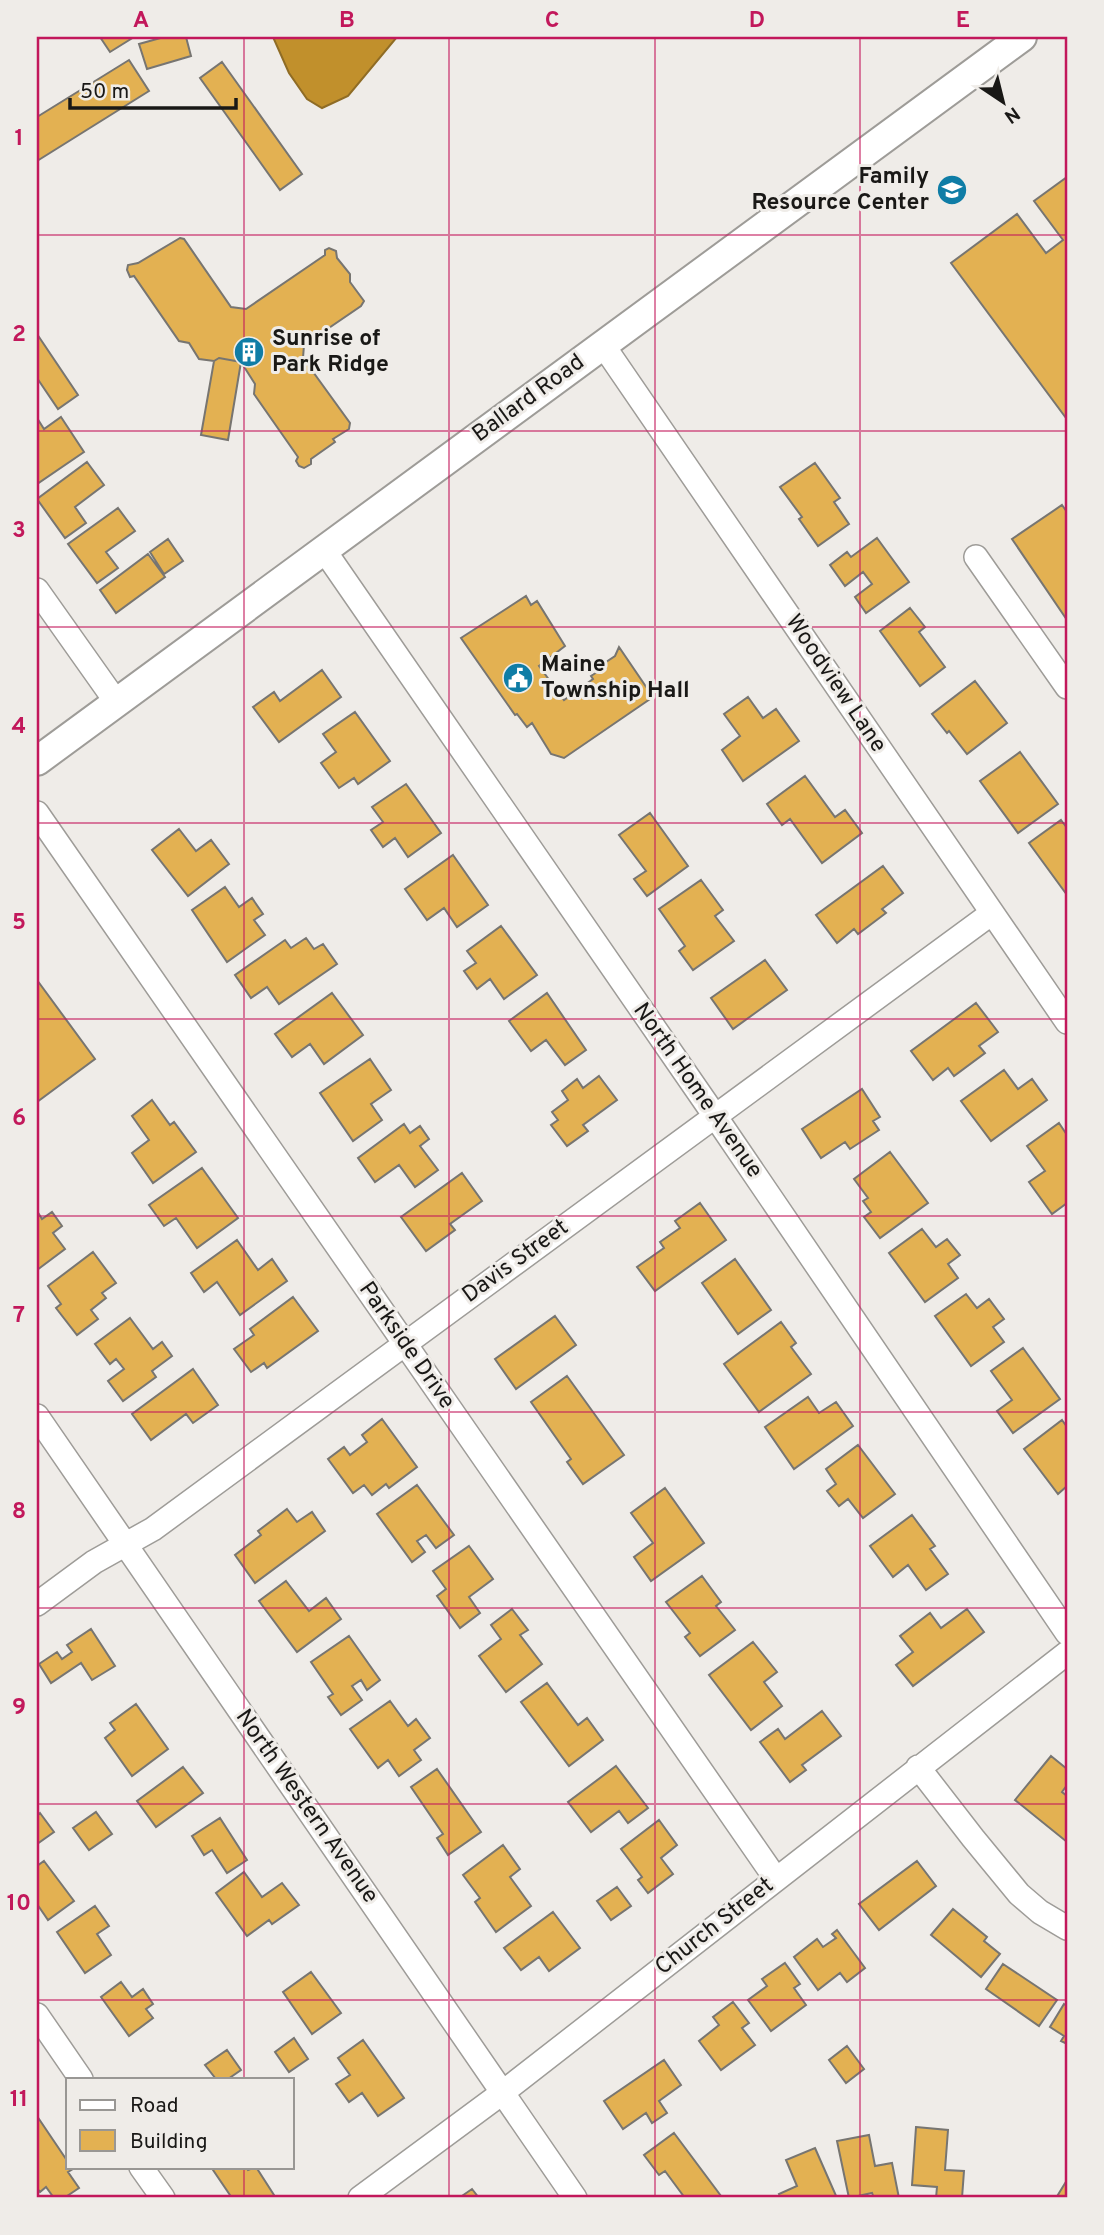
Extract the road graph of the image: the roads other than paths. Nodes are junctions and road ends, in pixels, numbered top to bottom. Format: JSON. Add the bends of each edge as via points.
{"nodes":[{"id":1,"x":1022,"y":37,"type":"edge"},
{"id":2,"x":603,"y":345,"type":"junction"},
{"id":3,"x":324,"y":550,"type":"junction"},
{"id":4,"x":976,"y":557,"type":"dead end"},
{"id":5,"x":37,"y":590,"type":"edge"},
{"id":6,"x":1067,"y":687,"type":"edge"},
{"id":7,"x":117,"y":702,"type":"junction"},
{"id":8,"x":37,"y":761,"type":"edge"},
{"id":9,"x":37,"y":813,"type":"edge"},
{"id":10,"x":992,"y":913,"type":"junction"},
{"id":11,"x":1067,"y":1022,"type":"edge"},
{"id":12,"x":715,"y":1116,"type":"junction"},
{"id":13,"x":404,"y":1343,"type":"junction"},
{"id":14,"x":37,"y":1416,"type":"edge"},
{"id":15,"x":125,"y":1545,"type":"junction"},
{"id":16,"x":37,"y":1604,"type":"edge"},
{"id":17,"x":1067,"y":1633,"type":"edge"},
{"id":18,"x":1067,"y":1653,"type":"edge"},
{"id":19,"x":918,"y":1767,"type":"junction"},
{"id":20,"x":776,"y":1880,"type":"junction"},
{"id":21,"x":1067,"y":1928,"type":"edge"},
{"id":22,"x":37,"y":2015,"type":"edge"},
{"id":23,"x":80,"y":2078,"type":"edge"},
{"id":24,"x":502,"y":2093,"type":"junction"},
{"id":25,"x":142,"y":2168,"type":"edge"},
{"id":26,"x":163,"y":2198,"type":"edge"},
{"id":27,"x":360,"y":2198,"type":"edge"},
{"id":28,"x":575,"y":2198,"type":"edge"}],
"edges":[{"from":1,"to":2,"type":"street","name":"Ballard Road"},
{"from":2,"to":3,"type":"street","name":"Ballard Road"},
{"from":2,"to":10,"type":"street","name":"Woodview Lane"},
{"from":3,"to":7,"type":"street","name":"Ballard Road"},
{"from":3,"to":12,"type":"street","name":"North Home Avenue"},
{"from":4,"to":6,"type":"street"},
{"from":5,"to":7,"type":"street"},
{"from":7,"to":8,"type":"street","name":"Ballard Road"},
{"from":9,"to":13,"type":"street","name":"Parkside Drive"},
{"from":10,"to":11,"type":"street","name":"Woodview Lane"},
{"from":10,"to":12,"type":"street","name":"Davis Street"},
{"from":12,"to":13,"type":"street","name":"Davis Street"},
{"from":12,"to":17,"type":"street","name":"North Home Avenue"},
{"from":13,"to":15,"type":"street","name":"Davis Street"},
{"from":13,"to":20,"type":"street","name":"Parkside Drive"},
{"from":14,"to":15,"type":"street","name":"North Western Avenue"},
{"from":15,"to":16,"type":"street","name":"Davis Street"},
{"from":15,"to":24,"type":"street","name":"North Western Avenue"},
{"from":18,"to":19,"type":"street","name":"Church Street"},
{"from":19,"to":20,"type":"street","name":"Church Street"},
{"from":19,"to":21,"type":"street","via":[[1019,1894]]},
{"from":20,"to":24,"type":"street","name":"Church Street"},
{"from":22,"to":23,"type":"street"},
{"from":24,"to":27,"type":"street","name":"Church Street"},
{"from":24,"to":28,"type":"street","name":"North Western Avenue"},
{"from":25,"to":26,"type":"street"}]}
